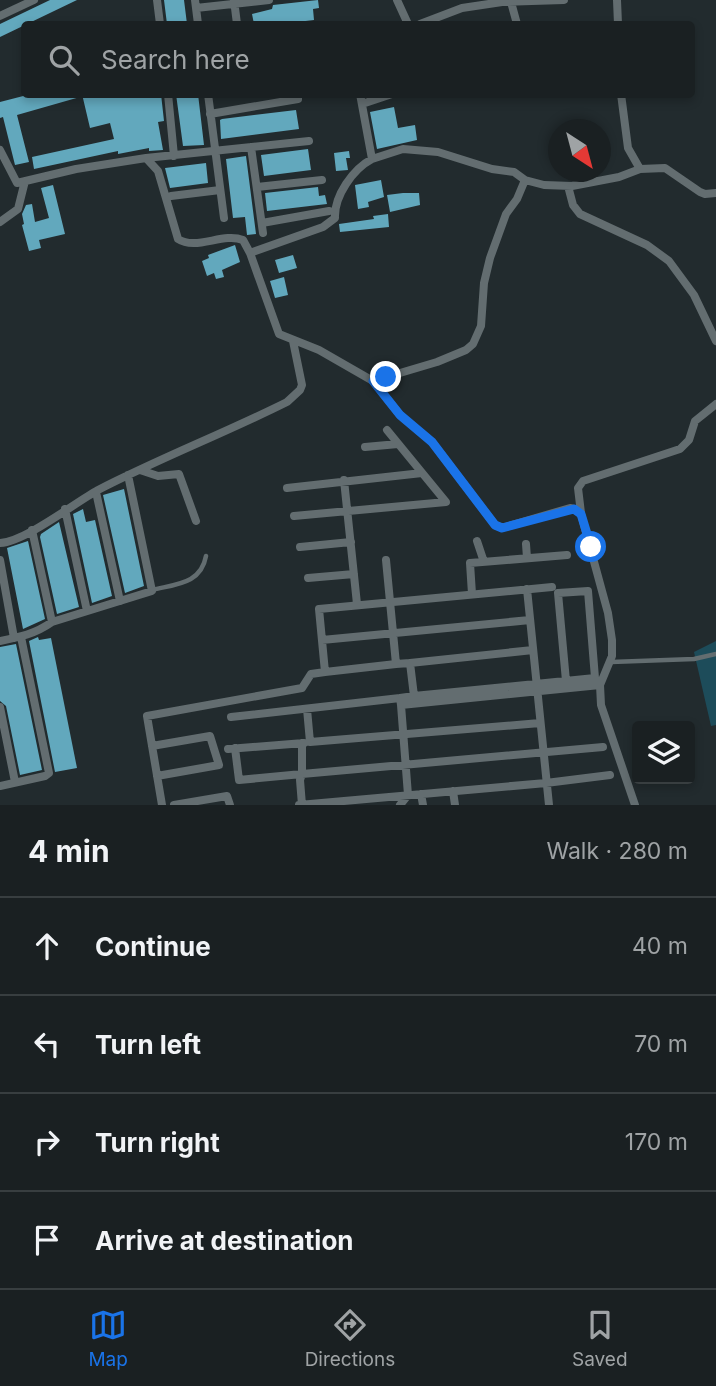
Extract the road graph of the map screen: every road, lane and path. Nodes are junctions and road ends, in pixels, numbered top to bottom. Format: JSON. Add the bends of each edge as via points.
{"nodes":[{"id":1,"x":34,"y":0,"type":"edge"},
{"id":2,"x":157,"y":0,"type":"edge"},
{"id":3,"x":269,"y":0,"type":"edge"},
{"id":4,"x":397,"y":0,"type":"edge"},
{"id":5,"x":564,"y":0,"type":"edge"},
{"id":6,"x":617,"y":0,"type":"edge"},
{"id":7,"x":234,"y":2,"type":"edge"},
{"id":8,"x":511,"y":2,"type":"junction"},
{"id":9,"x":196,"y":4,"type":"edge"},
{"id":10,"x":0,"y":16,"type":"edge"},
{"id":11,"x":160,"y":21,"type":"edge"},
{"id":12,"x":237,"y":21,"type":"edge"},
{"id":13,"x":407,"y":21,"type":"edge"},
{"id":14,"x":428,"y":21,"type":"edge"},
{"id":15,"x":516,"y":21,"type":"edge"},
{"id":16,"x":618,"y":21,"type":"edge"},
{"id":17,"x":168,"y":98,"type":"edge"},
{"id":18,"x":208,"y":98,"type":"edge"},
{"id":19,"x":247,"y":98,"type":"edge"},
{"id":20,"x":622,"y":98,"type":"edge"},
{"id":21,"x":299,"y":99,"type":"dead end"},
{"id":22,"x":361,"y":99,"type":"edge"},
{"id":23,"x":248,"y":106,"type":"junction"},
{"id":24,"x":210,"y":114,"type":"junction"},
{"id":25,"x":309,"y":141,"type":"dead end"},
{"id":26,"x":251,"y":147,"type":"junction"},
{"id":27,"x":0,"y":150,"type":"edge"},
{"id":28,"x":215,"y":151,"type":"junction"},
{"id":29,"x":174,"y":156,"type":"junction"},
{"id":30,"x":146,"y":158,"type":"junction"},
{"id":31,"x":372,"y":159,"type":"junction"},
{"id":32,"x":640,"y":169,"type":"junction"},
{"id":33,"x":322,"y":180,"type":"dead end"},
{"id":34,"x":525,"y":180,"type":"junction"},
{"id":35,"x":25,"y":181,"type":"junction"},
{"id":36,"x":568,"y":186,"type":"junction"},
{"id":37,"x":257,"y":187,"type":"junction"},
{"id":38,"x":220,"y":190,"type":"junction"},
{"id":39,"x":716,"y":193,"type":"edge"},
{"id":40,"x":171,"y":196,"type":"dead end"},
{"id":41,"x":330,"y":211,"type":"dead end"},
{"id":42,"x":224,"y":218,"type":"dead end"},
{"id":43,"x":0,"y":222,"type":"edge"},
{"id":44,"x":250,"y":253,"type":"junction"},
{"id":45,"x":293,"y":341,"type":"junction"},
{"id":46,"x":716,"y":341,"type":"edge"},
{"id":47,"x":373,"y":381,"type":"junction"},
{"id":48,"x":716,"y":404,"type":"edge"},
{"id":49,"x":387,"y":430,"type":"dead end"},
{"id":50,"x":398,"y":444,"type":"junction"},
{"id":51,"x":365,"y":447,"type":"dead end"},
{"id":52,"x":140,"y":470,"type":"junction"},
{"id":53,"x":422,"y":473,"type":"junction"},
{"id":54,"x":128,"y":475,"type":"junction"},
{"id":55,"x":344,"y":480,"type":"junction"},
{"id":56,"x":287,"y":488,"type":"dead end"},
{"id":57,"x":96,"y":492,"type":"junction"},
{"id":58,"x":65,"y":509,"type":"junction"},
{"id":59,"x":348,"y":512,"type":"junction"},
{"id":60,"x":581,"y":514,"type":"junction"},
{"id":61,"x":294,"y":516,"type":"dead end"},
{"id":62,"x":196,"y":521,"type":"dead end"},
{"id":63,"x":32,"y":530,"type":"junction"},
{"id":64,"x":477,"y":541,"type":"dead end"},
{"id":65,"x":351,"y":542,"type":"junction"},
{"id":66,"x":0,"y":543,"type":"edge"},
{"id":67,"x":526,"y":544,"type":"dead end"},
{"id":68,"x":300,"y":547,"type":"dead end"},
{"id":69,"x":567,"y":555,"type":"dead end"},
{"id":70,"x":206,"y":556,"type":"dead end"},
{"id":71,"x":527,"y":558,"type":"junction"},
{"id":72,"x":0,"y":560,"type":"edge"},
{"id":73,"x":386,"y":560,"type":"dead end"},
{"id":74,"x":484,"y":562,"type":"junction"},
{"id":75,"x":354,"y":574,"type":"junction"},
{"id":76,"x":308,"y":578,"type":"dead end"},
{"id":77,"x":552,"y":587,"type":"dead end"},
{"id":78,"x":527,"y":589,"type":"junction"},
{"id":79,"x":152,"y":591,"type":"junction"},
{"id":80,"x":472,"y":594,"type":"junction"},
{"id":81,"x":120,"y":601,"type":"junction"},
{"id":82,"x":390,"y":602,"type":"junction"},
{"id":83,"x":357,"y":604,"type":"junction"},
{"id":84,"x":87,"y":611,"type":"junction"},
{"id":85,"x":530,"y":620,"type":"junction"},
{"id":86,"x":52,"y":622,"type":"junction"},
{"id":87,"x":393,"y":634,"type":"junction"},
{"id":88,"x":18,"y":638,"type":"junction"},
{"id":89,"x":322,"y":640,"type":"junction"},
{"id":90,"x":0,"y":641,"type":"edge"},
{"id":91,"x":533,"y":650,"type":"junction"},
{"id":92,"x":716,"y":654,"type":"edge"},
{"id":93,"x":610,"y":662,"type":"junction"},
{"id":94,"x":410,"y":663,"type":"junction"},
{"id":95,"x":396,"y":664,"type":"junction"},
{"id":96,"x":325,"y":672,"type":"junction"},
{"id":97,"x":566,"y":681,"type":"junction"},
{"id":98,"x":600,"y":685,"type":"junction"},
{"id":99,"x":537,"y":688,"type":"junction"},
{"id":100,"x":414,"y":695,"type":"junction"},
{"id":101,"x":400,"y":701,"type":"junction"},
{"id":102,"x":0,"y":707,"type":"edge"},
{"id":103,"x":307,"y":709,"type":"junction"},
{"id":104,"x":231,"y":717,"type":"dead end"},
{"id":105,"x":540,"y":723,"type":"junction"},
{"id":106,"x":403,"y":734,"type":"junction"},
{"id":107,"x":306,"y":743,"type":"junction"},
{"id":108,"x":152,"y":746,"type":"junction"},
{"id":109,"x":603,"y":747,"type":"dead end"},
{"id":110,"x":544,"y":752,"type":"junction"},
{"id":111,"x":405,"y":765,"type":"junction"},
{"id":112,"x":302,"y":774,"type":"junction"},
{"id":113,"x":610,"y":775,"type":"dead end"},
{"id":114,"x":157,"y":776,"type":"junction"},
{"id":115,"x":15,"y":782,"type":"junction"},
{"id":116,"x":546,"y":783,"type":"junction"},
{"id":117,"x":0,"y":786,"type":"edge"},
{"id":118,"x":453,"y":792,"type":"junction"},
{"id":119,"x":421,"y":794,"type":"junction"},
{"id":120,"x":408,"y":795,"type":"junction"},
{"id":121,"x":162,"y":805,"type":"edge"},
{"id":122,"x":174,"y":805,"type":"edge"},
{"id":123,"x":230,"y":805,"type":"edge"},
{"id":124,"x":299,"y":805,"type":"edge"},
{"id":125,"x":400,"y":805,"type":"edge"},
{"id":126,"x":422,"y":805,"type":"edge"},
{"id":127,"x":455,"y":805,"type":"edge"},
{"id":128,"x":549,"y":805,"type":"edge"},
{"id":129,"x":635,"y":805,"type":"edge"}],
"edges":[{"from":1,"to":10,"type":"street"},
{"from":2,"to":11,"type":"street"},
{"from":3,"to":7,"type":"street"},
{"from":4,"to":13,"type":"street"},
{"from":5,"to":8,"type":"street"},
{"from":6,"to":16,"type":"street"},
{"from":7,"to":9,"type":"street"},
{"from":7,"to":12,"type":"street"},
{"from":8,"to":14,"type":"street","via":[[463,8]]},
{"from":8,"to":15,"type":"street"},
{"from":17,"to":29,"type":"street"},
{"from":18,"to":24,"type":"street"},
{"from":19,"to":23,"type":"street"},
{"from":20,"to":32,"type":"street","via":[[628,148]]},
{"from":21,"to":23,"type":"street"},
{"from":22,"to":31,"type":"street"},
{"from":23,"to":24,"type":"street"},
{"from":24,"to":28,"type":"street"},
{"from":25,"to":26,"type":"street"},
{"from":26,"to":28,"type":"street"},
{"from":26,"to":37,"type":"street"},
{"from":27,"to":35,"type":"street","via":[[16,183]]},
{"from":28,"to":29,"type":"street"},
{"from":28,"to":38,"type":"street"},
{"from":29,"to":30,"type":"street"},
{"from":30,"to":35,"type":"street"},
{"from":30,"to":44,"type":"street","via":[[158,172],[181,242],[234,237],[243,240]]},
{"from":31,"to":34,"type":"street","via":[[403,149],[438,152],[514,172]]},
{"from":31,"to":44,"type":"street","via":[[352,176],[330,223]]},
{"from":32,"to":36,"type":"street"},
{"from":32,"to":39,"type":"street","via":[[665,168],[700,192]]},
{"from":33,"to":37,"type":"street"},
{"from":34,"to":36,"type":"street"},
{"from":34,"to":47,"type":"street","via":[[490,258],[481,326],[473,344],[449,358]]},
{"from":35,"to":43,"type":"street","via":[[18,209]]},
{"from":36,"to":46,"type":"street","via":[[580,214],[647,245],[669,261],[694,295]]},
{"from":37,"to":41,"type":"street","via":[[262,228]]},
{"from":38,"to":40,"type":"street"},
{"from":38,"to":42,"type":"street"},
{"from":44,"to":45,"type":"street","via":[[279,334]]},
{"from":45,"to":47,"type":"street","via":[[319,350]]},
{"from":45,"to":52,"type":"street","via":[[302,385],[294,397]]},
{"from":47,"to":60,"type":"street","via":[[400,415],[432,442],[495,525],[502,528],[570,508]]},
{"from":48,"to":60,"type":"street","via":[[695,421],[689,440],[680,449],[580,484]]},
{"from":49,"to":50,"type":"street"},
{"from":50,"to":51,"type":"street"},
{"from":50,"to":53,"type":"street"},
{"from":52,"to":54,"type":"street"},
{"from":52,"to":62,"type":"street","via":[[158,476],[179,474]]},
{"from":53,"to":55,"type":"street"},
{"from":53,"to":59,"type":"street","via":[[446,502]]},
{"from":54,"to":57,"type":"street"},
{"from":54,"to":79,"type":"street"},
{"from":55,"to":56,"type":"street"},
{"from":55,"to":59,"type":"street"},
{"from":57,"to":58,"type":"street"},
{"from":57,"to":81,"type":"street"},
{"from":58,"to":63,"type":"street"},
{"from":58,"to":84,"type":"street"},
{"from":59,"to":61,"type":"street"},
{"from":59,"to":65,"type":"street"},
{"from":60,"to":93,"type":"street","via":[[610,620]]},
{"from":63,"to":66,"type":"street"},
{"from":63,"to":86,"type":"street"},
{"from":64,"to":74,"type":"street"},
{"from":65,"to":68,"type":"street"},
{"from":65,"to":75,"type":"street"},
{"from":67,"to":71,"type":"street"},
{"from":69,"to":71,"type":"street"},
{"from":70,"to":79,"type":"lane","via":[[204,568],[192,579]]},
{"from":71,"to":74,"type":"street"},
{"from":72,"to":88,"type":"street"},
{"from":73,"to":82,"type":"street"},
{"from":74,"to":80,"type":"street","via":[[470,564]]},
{"from":75,"to":76,"type":"street"},
{"from":75,"to":83,"type":"street"},
{"from":77,"to":78,"type":"street"},
{"from":78,"to":80,"type":"street"},
{"from":78,"to":85,"type":"street"},
{"from":79,"to":81,"type":"street"},
{"from":80,"to":82,"type":"street"},
{"from":81,"to":84,"type":"street"},
{"from":82,"to":83,"type":"street"},
{"from":82,"to":87,"type":"street"},
{"from":83,"to":89,"type":"street","via":[[318,609]]},
{"from":84,"to":86,"type":"street"},
{"from":85,"to":87,"type":"street"},
{"from":85,"to":91,"type":"street"},
{"from":86,"to":88,"type":"street"},
{"from":87,"to":89,"type":"street"},
{"from":87,"to":95,"type":"street"},
{"from":88,"to":90,"type":"street"},
{"from":88,"to":115,"type":"street","via":[[49,773]]},
{"from":89,"to":96,"type":"street"},
{"from":91,"to":94,"type":"street"},
{"from":91,"to":99,"type":"street"},
{"from":92,"to":93,"type":"lane"},
{"from":93,"to":98,"type":"street"},
{"from":94,"to":95,"type":"street"},
{"from":94,"to":100,"type":"street"},
{"from":95,"to":96,"type":"street"},
{"from":96,"to":108,"type":"street","via":[[311,674],[302,688],[146,716]]},
{"from":97,"to":97,"type":"street","via":[[595,678],[588,591],[558,593]]},
{"from":97,"to":99,"type":"street"},
{"from":98,"to":99,"type":"street"},
{"from":98,"to":129,"type":"street","via":[[604,713]]},
{"from":99,"to":100,"type":"street"},
{"from":99,"to":101,"type":"street"},
{"from":99,"to":105,"type":"street"},
{"from":100,"to":101,"type":"street"},
{"from":101,"to":103,"type":"street"},
{"from":101,"to":106,"type":"street"},
{"from":102,"to":115,"type":"street"},
{"from":103,"to":104,"type":"street"},
{"from":103,"to":107,"type":"street"},
{"from":105,"to":106,"type":"street"},
{"from":105,"to":110,"type":"street"},
{"from":106,"to":107,"type":"street"},
{"from":106,"to":111,"type":"street"},
{"from":107,"to":112,"type":"street"},
{"from":107,"to":112,"type":"street","via":[[231,749],[239,779]]},
{"from":108,"to":114,"type":"street"},
{"from":108,"to":114,"type":"street","via":[[210,736],[219,765]]},
{"from":109,"to":110,"type":"street"},
{"from":110,"to":111,"type":"street"},
{"from":110,"to":116,"type":"street"},
{"from":111,"to":112,"type":"street"},
{"from":111,"to":120,"type":"street"},
{"from":112,"to":124,"type":"street"},
{"from":113,"to":116,"type":"street"},
{"from":114,"to":121,"type":"street"},
{"from":115,"to":117,"type":"street"},
{"from":116,"to":118,"type":"street"},
{"from":116,"to":128,"type":"street"},
{"from":118,"to":119,"type":"street"},
{"from":118,"to":127,"type":"street"},
{"from":119,"to":120,"type":"street"},
{"from":119,"to":126,"type":"street"},
{"from":120,"to":124,"type":"street"},
{"from":120,"to":125,"type":"street"},
{"from":122,"to":123,"type":"street","via":[[228,796]]}]}
